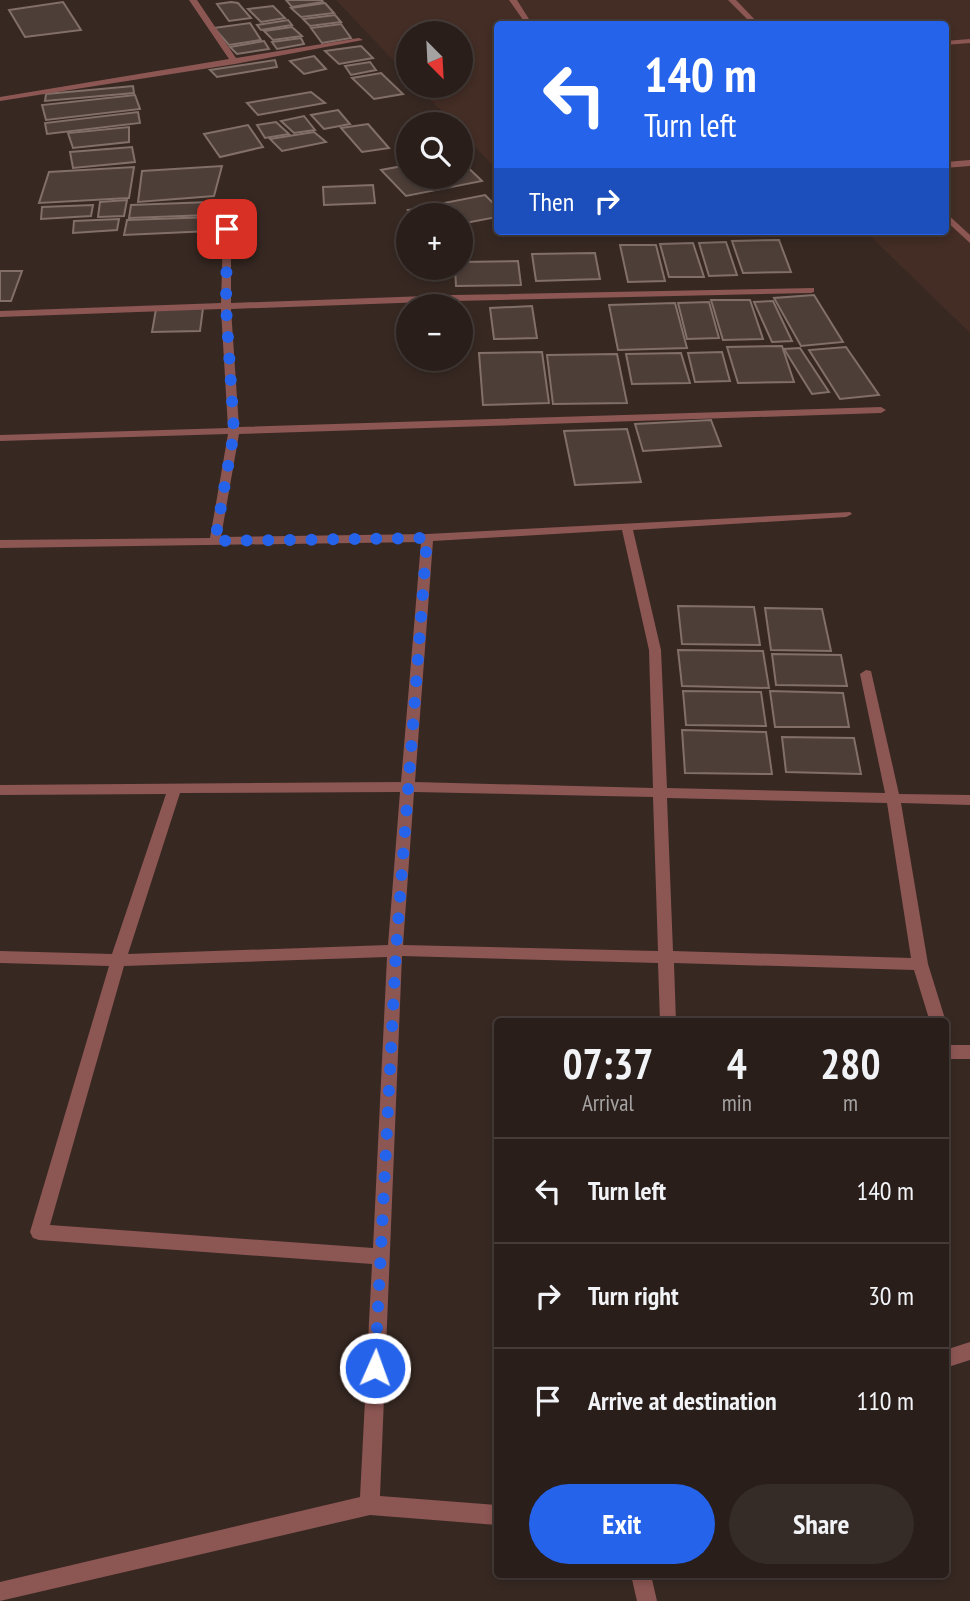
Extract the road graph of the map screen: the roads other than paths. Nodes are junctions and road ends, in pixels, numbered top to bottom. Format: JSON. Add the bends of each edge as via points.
{"nodes":[{"id":1,"x":193,"y":0,"type":"edge"},
{"id":2,"x":513,"y":0,"type":"edge"},
{"id":3,"x":732,"y":0,"type":"edge"},
{"id":4,"x":526,"y":21,"type":"edge"},
{"id":5,"x":753,"y":21,"type":"edge"},
{"id":6,"x":359,"y":40,"type":"dead end"},
{"id":7,"x":970,"y":41,"type":"edge"},
{"id":8,"x":949,"y":43,"type":"edge"},
{"id":9,"x":235,"y":62,"type":"junction"},
{"id":10,"x":0,"y":99,"type":"edge"},
{"id":11,"x":970,"y":163,"type":"edge"},
{"id":12,"x":949,"y":165,"type":"edge"},
{"id":13,"x":227,"y":203,"type":"dead end"},
{"id":14,"x":949,"y":219,"type":"edge"},
{"id":15,"x":970,"y":240,"type":"edge"},
{"id":16,"x":811,"y":290,"type":"dead end"},
{"id":17,"x":226,"y":306,"type":"junction"},
{"id":18,"x":0,"y":314,"type":"edge"},
{"id":19,"x":881,"y":410,"type":"dead end"},
{"id":20,"x":234,"y":432,"type":"junction"},
{"id":21,"x":0,"y":438,"type":"edge"},
{"id":22,"x":846,"y":514,"type":"dead end"},
{"id":23,"x":627,"y":527,"type":"junction"},
{"id":24,"x":427,"y":538,"type":"junction"},
{"id":25,"x":215,"y":541,"type":"junction"},
{"id":26,"x":0,"y":544,"type":"edge"},
{"id":27,"x":866,"y":674,"type":"dead end"},
{"id":28,"x":409,"y":787,"type":"junction"},
{"id":29,"x":174,"y":789,"type":"junction"},
{"id":30,"x":0,"y":790,"type":"edge"},
{"id":31,"x":659,"y":793,"type":"junction"},
{"id":32,"x":893,"y":798,"type":"junction"},
{"id":33,"x":970,"y":800,"type":"edge"},
{"id":34,"x":396,"y":950,"type":"junction"},
{"id":35,"x":0,"y":957,"type":"edge"},
{"id":36,"x":664,"y":958,"type":"junction"},
{"id":37,"x":118,"y":960,"type":"junction"},
{"id":38,"x":920,"y":964,"type":"junction"},
{"id":39,"x":668,"y":1018,"type":"edge"},
{"id":40,"x":937,"y":1018,"type":"edge"},
{"id":41,"x":949,"y":1050,"type":"edge"},
{"id":42,"x":970,"y":1052,"type":"edge"},
{"id":43,"x":380,"y":1257,"type":"junction"},
{"id":44,"x":970,"y":1351,"type":"edge"},
{"id":45,"x":949,"y":1358,"type":"edge"},
{"id":46,"x":370,"y":1505,"type":"junction"},
{"id":47,"x":494,"y":1515,"type":"edge"},
{"id":48,"x":642,"y":1578,"type":"edge"},
{"id":49,"x":12,"y":1594,"type":"edge"},
{"id":50,"x":647,"y":1601,"type":"edge"}],
"edges":[{"from":1,"to":9,"type":"street"},
{"from":2,"to":4,"type":"street"},
{"from":3,"to":5,"type":"street"},
{"from":6,"to":9,"type":"street"},
{"from":7,"to":8,"type":"street"},
{"from":9,"to":10,"type":"street"},
{"from":11,"to":12,"type":"street"},
{"from":13,"to":17,"type":"street"},
{"from":14,"to":15,"type":"street"},
{"from":16,"to":17,"type":"street"},
{"from":17,"to":18,"type":"street"},
{"from":17,"to":20,"type":"street"},
{"from":19,"to":20,"type":"street"},
{"from":20,"to":21,"type":"street"},
{"from":20,"to":25,"type":"street"},
{"from":22,"to":23,"type":"street"},
{"from":23,"to":24,"type":"street"},
{"from":23,"to":31,"type":"street","via":[[655,650]]},
{"from":24,"to":25,"type":"street"},
{"from":24,"to":28,"type":"street"},
{"from":25,"to":26,"type":"street"},
{"from":27,"to":32,"type":"street"},
{"from":28,"to":29,"type":"street"},
{"from":28,"to":31,"type":"street"},
{"from":28,"to":34,"type":"street"},
{"from":29,"to":30,"type":"street"},
{"from":29,"to":37,"type":"street"},
{"from":31,"to":32,"type":"street"},
{"from":31,"to":36,"type":"street"},
{"from":32,"to":33,"type":"street"},
{"from":32,"to":38,"type":"street"},
{"from":34,"to":36,"type":"street"},
{"from":34,"to":37,"type":"street"},
{"from":34,"to":43,"type":"street"},
{"from":35,"to":37,"type":"street"},
{"from":36,"to":38,"type":"street"},
{"from":36,"to":39,"type":"street"},
{"from":37,"to":43,"type":"street","via":[[39,1232]]},
{"from":38,"to":40,"type":"street"},
{"from":41,"to":42,"type":"street"},
{"from":43,"to":46,"type":"street"},
{"from":44,"to":45,"type":"street"},
{"from":46,"to":47,"type":"street"},
{"from":46,"to":49,"type":"street"},
{"from":48,"to":50,"type":"street"}]}
